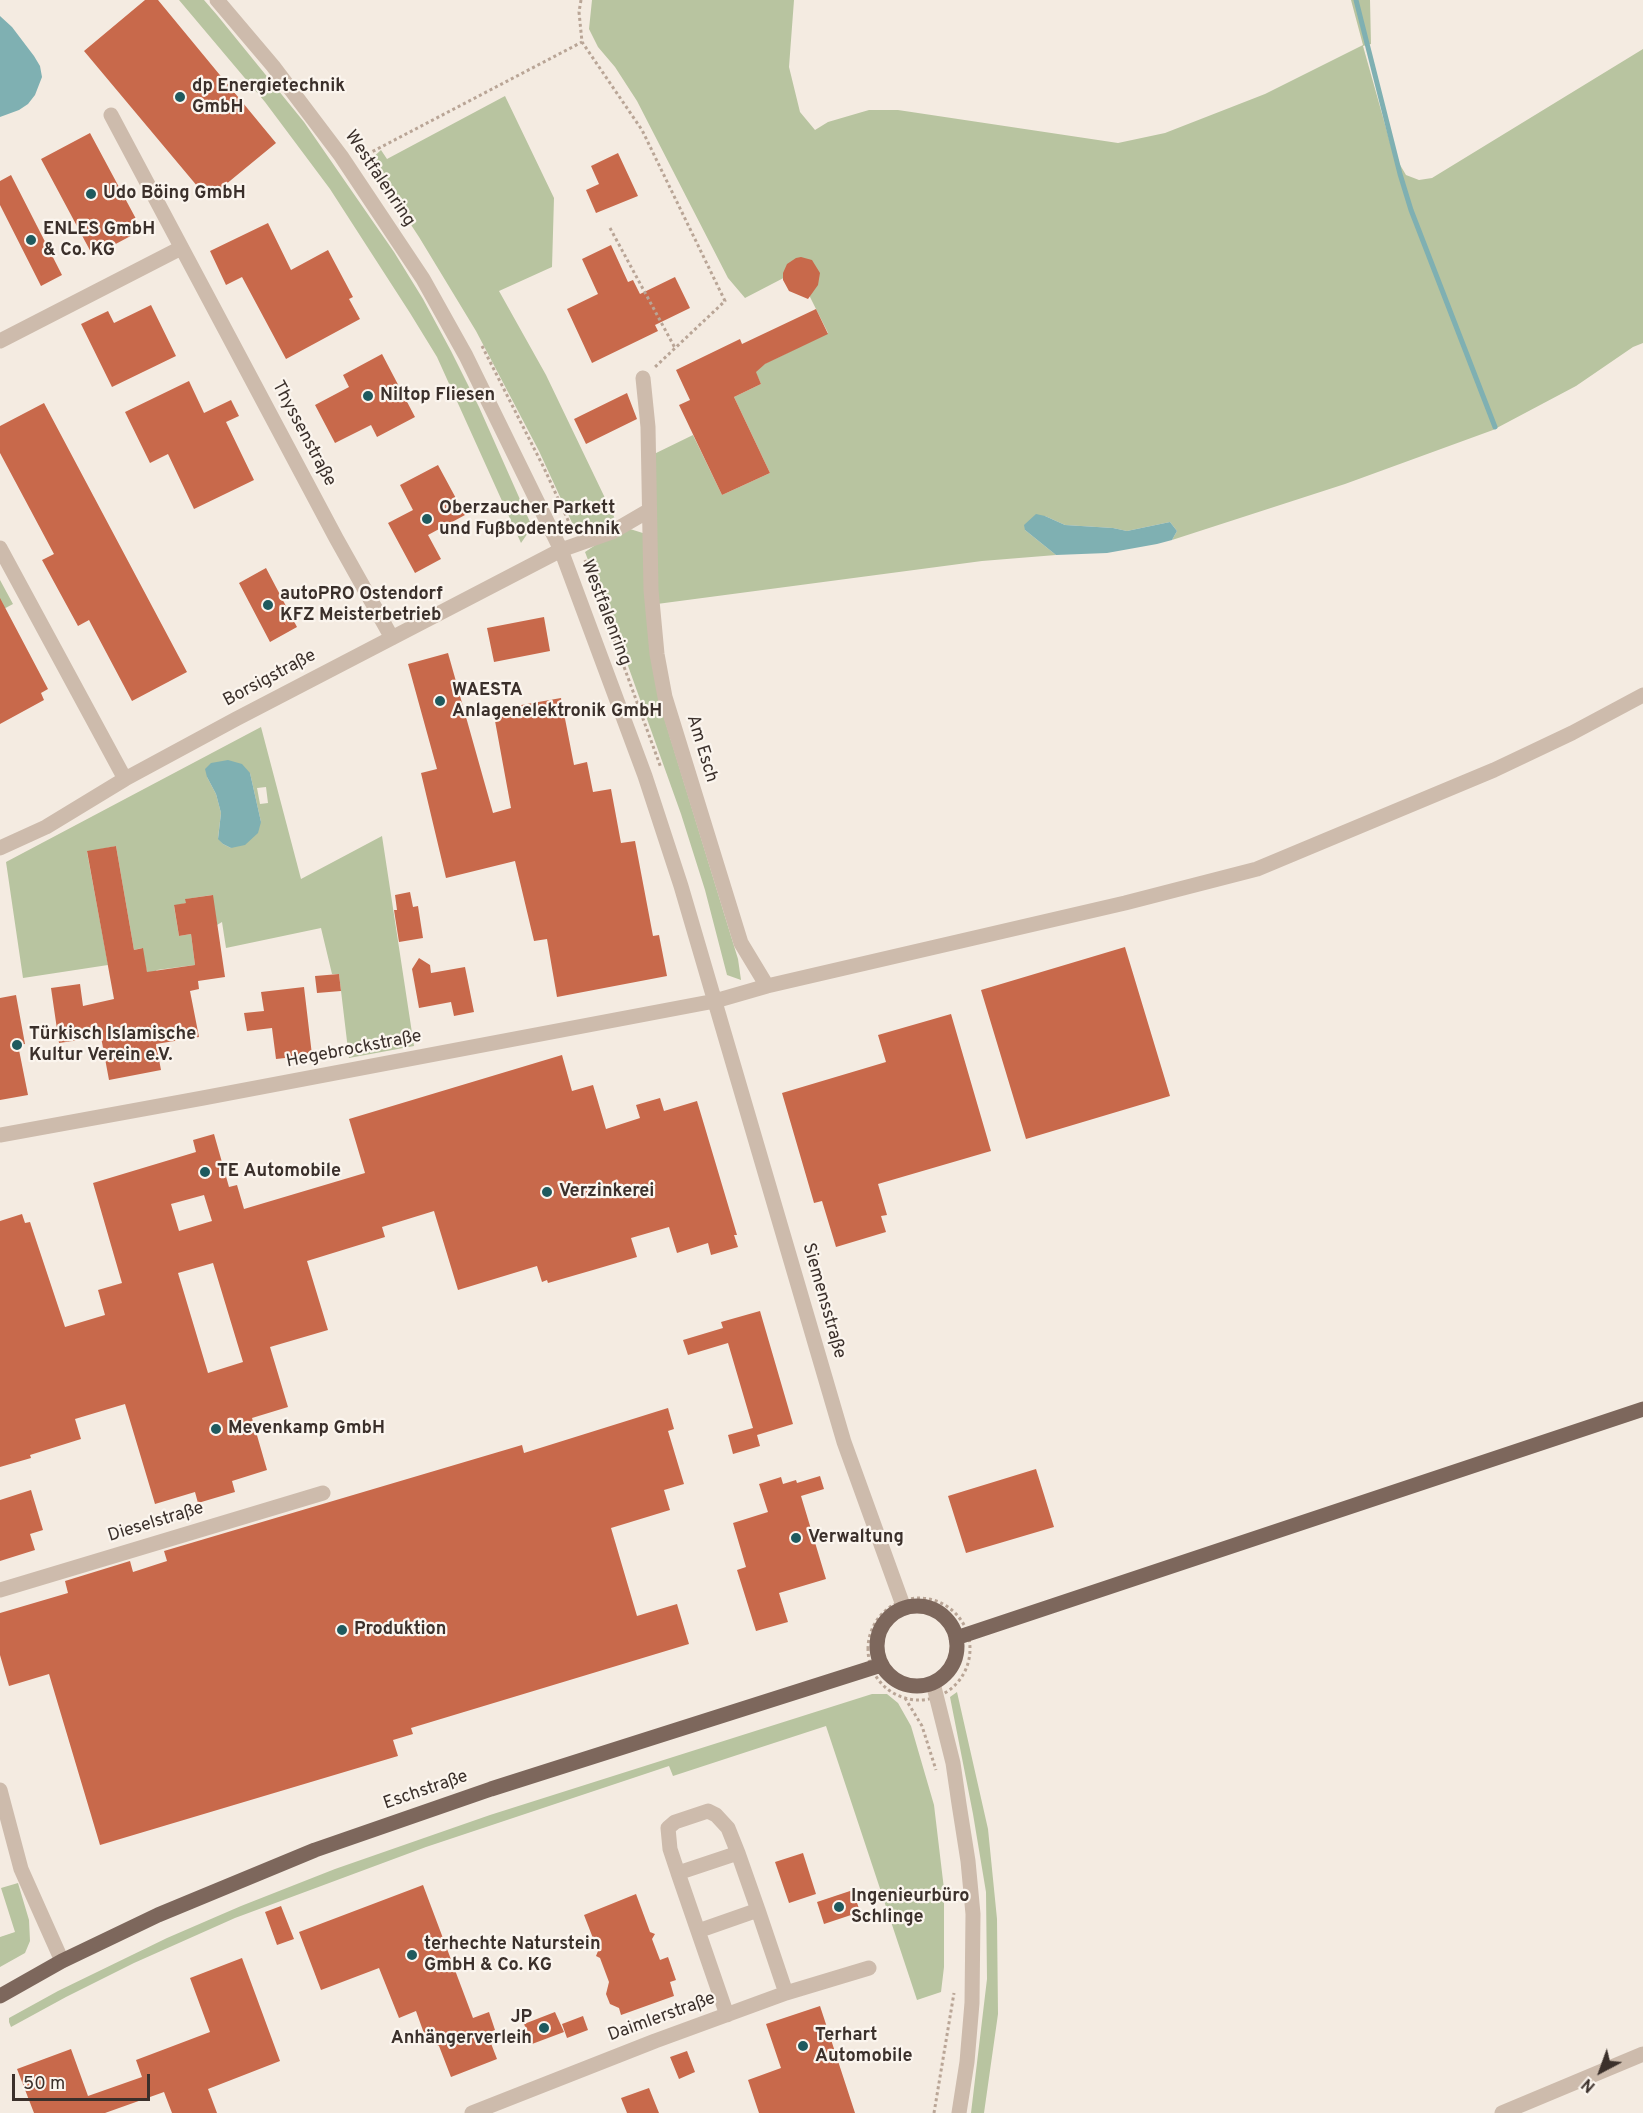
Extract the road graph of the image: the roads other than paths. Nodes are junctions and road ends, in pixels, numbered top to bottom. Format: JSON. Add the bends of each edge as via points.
{"nodes":[{"id":1,"x":217,"y":0,"type":"edge"},
{"id":2,"x":111,"y":115,"type":"dead end"},
{"id":3,"x":181,"y":248,"type":"junction"},
{"id":4,"x":0,"y":341,"type":"edge"},
{"id":5,"x":643,"y":378,"type":"road end"},
{"id":6,"x":648,"y":511,"type":"junction"},
{"id":7,"x":0,"y":548,"type":"edge"},
{"id":8,"x":561,"y":550,"type":"junction"},
{"id":9,"x":392,"y":638,"type":"junction"},
{"id":10,"x":1643,"y":695,"type":"edge"},
{"id":11,"x":125,"y":779,"type":"junction"},
{"id":12,"x":0,"y":848,"type":"edge"},
{"id":13,"x":767,"y":986,"type":"junction"},
{"id":14,"x":715,"y":1001,"type":"junction"},
{"id":15,"x":0,"y":1135,"type":"edge"},
{"id":16,"x":1643,"y":1409,"type":"edge"},
{"id":17,"x":323,"y":1492,"type":"dead end"},
{"id":18,"x":0,"y":1590,"type":"edge"},
{"id":19,"x":902,"y":1604,"type":"junction"},
{"id":20,"x":962,"y":1637,"type":"junction"},
{"id":21,"x":876,"y":1666,"type":"junction"},
{"id":22,"x":934,"y":1691,"type":"junction"},
{"id":23,"x":0,"y":1790,"type":"edge"},
{"id":24,"x":738,"y":1852,"type":"junction"},
{"id":25,"x":678,"y":1873,"type":"junction"},
{"id":26,"x":758,"y":1910,"type":"junction"},
{"id":27,"x":698,"y":1931,"type":"junction"},
{"id":28,"x":62,"y":1961,"type":"junction"},
{"id":29,"x":869,"y":1968,"type":"dead end"},
{"id":30,"x":786,"y":1993,"type":"junction"},
{"id":31,"x":0,"y":1995,"type":"edge"},
{"id":32,"x":727,"y":2015,"type":"junction"},
{"id":33,"x":1643,"y":2054,"type":"edge"},
{"id":34,"x":472,"y":2113,"type":"edge"},
{"id":35,"x":959,"y":2113,"type":"edge"},
{"id":36,"x":1502,"y":2113,"type":"edge"}],
"edges":[{"from":1,"to":8,"type":"street","name":"Westfalenring","via":[[273,66],[347,165],[423,279],[466,356]]},
{"from":2,"to":3,"type":"street","name":"Thyssenstraße"},
{"from":3,"to":4,"type":"street"},
{"from":3,"to":9,"type":"street","name":"Thyssenstraße"},
{"from":5,"to":6,"type":"street","name":"Am Esch","via":[[648,428]]},
{"from":6,"to":8,"type":"street","via":[[612,532]]},
{"from":6,"to":13,"type":"street","name":"Am Esch","via":[[651,590],[665,697],[741,943]]},
{"from":7,"to":11,"type":"street"},
{"from":8,"to":9,"type":"street","name":"Borsigstraße"},
{"from":8,"to":14,"type":"street","name":"Westfalenring","via":[[645,776]]},
{"from":9,"to":11,"type":"street","name":"Borsigstraße"},
{"from":10,"to":13,"type":"street","name":"Hegebrockstraße","via":[[1494,770],[1257,869]]},
{"from":11,"to":12,"type":"street","name":"Borsigstraße","via":[[46,827]]},
{"from":13,"to":14,"type":"street","name":"Hegebrockstraße"},
{"from":14,"to":15,"type":"street","name":"Hegebrockstraße"},
{"from":14,"to":19,"type":"street","name":"Siemensstraße","via":[[844,1442]]},
{"from":16,"to":20,"type":"main road"},
{"from":17,"to":18,"type":"street","name":"Dieselstraße"},
{"from":19,"to":20,"type":"main road","via":[[943,1615]]},
{"from":19,"to":21,"type":"main road","via":[[882,1625],[877,1638]]},
{"from":20,"to":22,"type":"main road","via":[[952,1665]]},
{"from":21,"to":22,"type":"main road","via":[[903,1684]]},
{"from":21,"to":28,"type":"main road","name":"Eschstraße","via":[[491,1789],[315,1850],[158,1915]]},
{"from":22,"to":35,"type":"street","via":[[960,1804],[973,1914],[972,2003]]},
{"from":23,"to":28,"type":"street","via":[[21,1869]]},
{"from":24,"to":25,"type":"street"},
{"from":24,"to":25,"type":"street","via":[[728,1828],[708,1810],[668,1828]]},
{"from":24,"to":26,"type":"street"},
{"from":25,"to":27,"type":"street"},
{"from":26,"to":27,"type":"street"},
{"from":26,"to":30,"type":"street"},
{"from":27,"to":32,"type":"street"},
{"from":28,"to":31,"type":"main road","name":"Eschstraße"},
{"from":29,"to":30,"type":"street","name":"Daimlerstraße"},
{"from":30,"to":32,"type":"street","name":"Daimlerstraße"},
{"from":32,"to":34,"type":"street","name":"Daimlerstraße"},
{"from":33,"to":36,"type":"street"}]}
